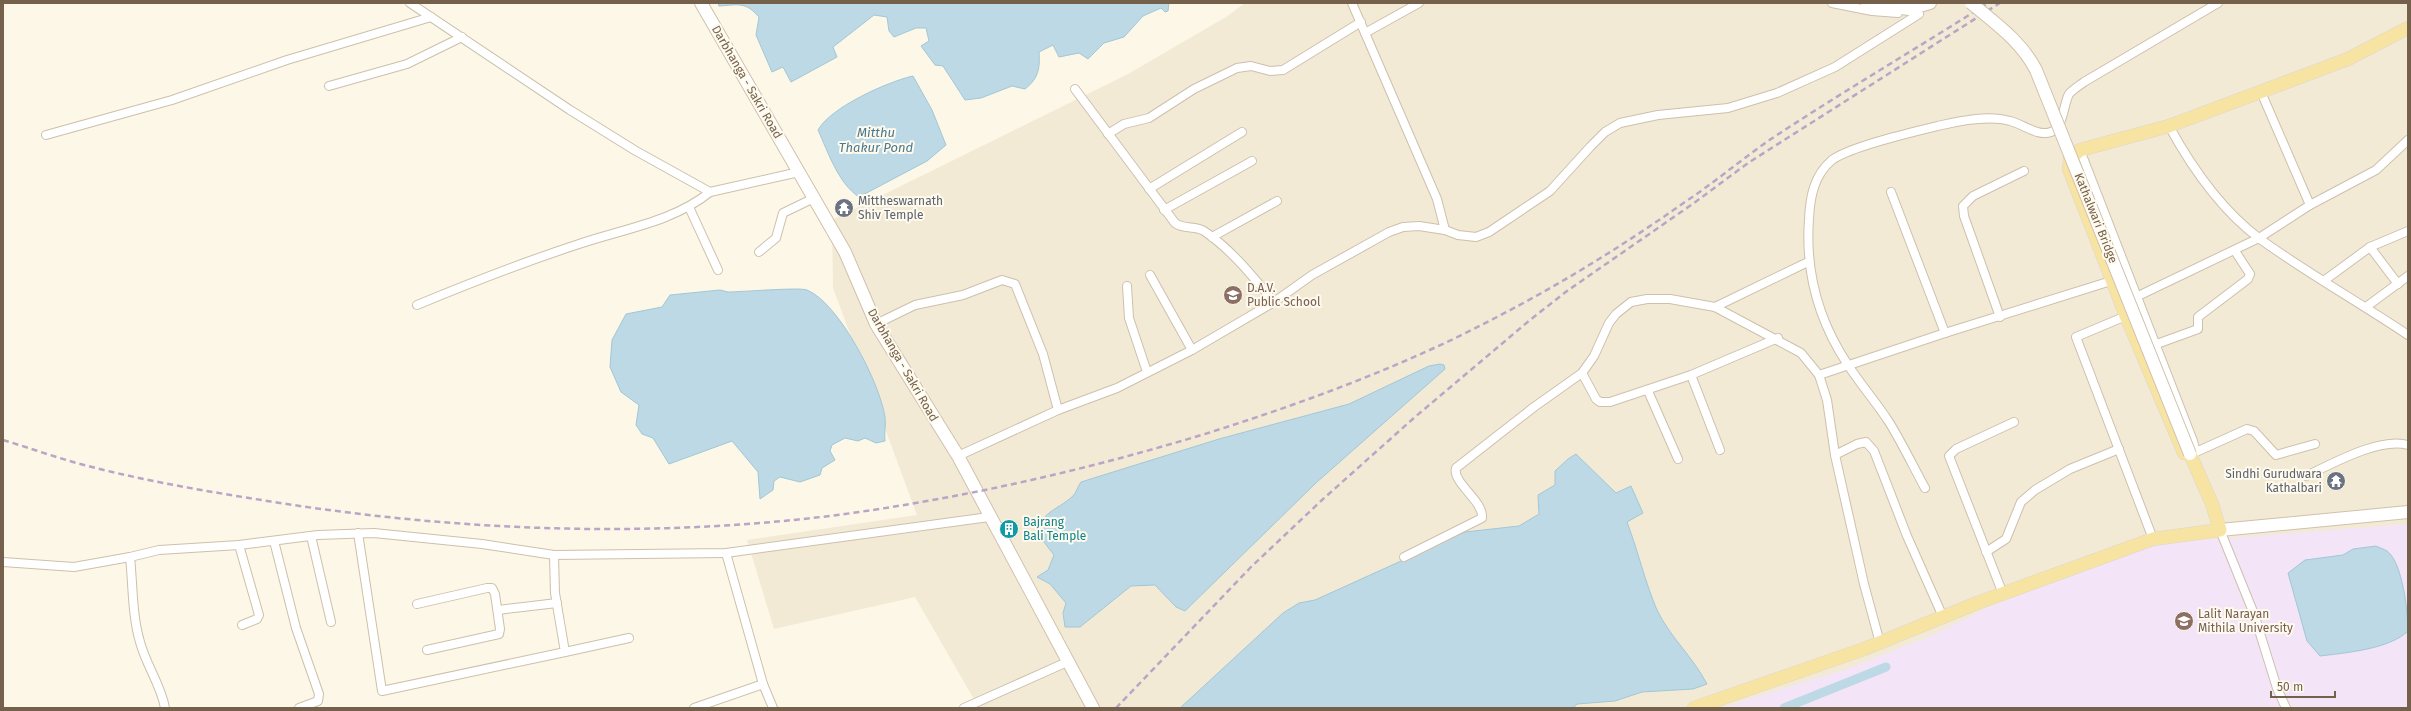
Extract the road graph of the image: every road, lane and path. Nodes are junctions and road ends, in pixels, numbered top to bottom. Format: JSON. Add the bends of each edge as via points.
{"nodes":[{"id":1,"x":410,"y":3,"type":"edge"},
{"id":2,"x":701,"y":3,"type":"edge"},
{"id":3,"x":1352,"y":3,"type":"edge"},
{"id":4,"x":1418,"y":3,"type":"edge"},
{"id":5,"x":1832,"y":3,"type":"edge"},
{"id":6,"x":1867,"y":3,"type":"edge"},
{"id":7,"x":1930,"y":3,"type":"edge"},
{"id":8,"x":1971,"y":3,"type":"edge"},
{"id":9,"x":2218,"y":3,"type":"edge"},
{"id":10,"x":431,"y":17,"type":"junction"},
{"id":11,"x":1361,"y":22,"type":"junction"},
{"id":12,"x":2408,"y":28,"type":"edge"},
{"id":13,"x":1365,"y":33,"type":"junction"},
{"id":14,"x":462,"y":37,"type":"junction"},
{"id":15,"x":329,"y":86,"type":"dead end"},
{"id":16,"x":1075,"y":89,"type":"dead end"},
{"id":17,"x":2262,"y":92,"type":"junction"},
{"id":18,"x":2169,"y":126,"type":"junction"},
{"id":19,"x":1242,"y":132,"type":"dead end"},
{"id":20,"x":1108,"y":134,"type":"junction"},
{"id":21,"x":46,"y":135,"type":"dead end"},
{"id":22,"x":2408,"y":140,"type":"edge"},
{"id":23,"x":2080,"y":150,"type":"junction"},
{"id":24,"x":1252,"y":161,"type":"dead end"},
{"id":25,"x":2024,"y":171,"type":"dead end"},
{"id":26,"x":799,"y":172,"type":"junction"},
{"id":27,"x":1149,"y":189,"type":"junction"},
{"id":28,"x":710,"y":192,"type":"junction"},
{"id":29,"x":1891,"y":192,"type":"dead end"},
{"id":30,"x":814,"y":198,"type":"junction"},
{"id":31,"x":1277,"y":202,"type":"dead end"},
{"id":32,"x":2310,"y":205,"type":"junction"},
{"id":33,"x":689,"y":207,"type":"junction"},
{"id":34,"x":1164,"y":210,"type":"junction"},
{"id":35,"x":1445,"y":230,"type":"junction"},
{"id":36,"x":2408,"y":231,"type":"edge"},
{"id":37,"x":1212,"y":237,"type":"junction"},
{"id":38,"x":2259,"y":238,"type":"junction"},
{"id":39,"x":2370,"y":247,"type":"junction"},
{"id":40,"x":2235,"y":250,"type":"junction"},
{"id":41,"x":759,"y":252,"type":"dead end"},
{"id":42,"x":1808,"y":262,"type":"junction"},
{"id":43,"x":718,"y":270,"type":"dead end"},
{"id":44,"x":1150,"y":275,"type":"dead end"},
{"id":45,"x":2408,"y":276,"type":"edge"},
{"id":46,"x":2325,"y":280,"type":"junction"},
{"id":47,"x":2111,"y":281,"type":"junction"},
{"id":48,"x":2398,"y":284,"type":"junction"},
{"id":49,"x":1127,"y":286,"type":"dead end"},
{"id":50,"x":2136,"y":297,"type":"junction"},
{"id":51,"x":1274,"y":302,"type":"junction"},
{"id":52,"x":417,"y":304,"type":"dead end"},
{"id":53,"x":1715,"y":307,"type":"junction"},
{"id":54,"x":2366,"y":307,"type":"junction"},
{"id":55,"x":2126,"y":316,"type":"junction"},
{"id":56,"x":2000,"y":317,"type":"junction"},
{"id":57,"x":876,"y":324,"type":"junction"},
{"id":58,"x":1945,"y":333,"type":"junction"},
{"id":59,"x":2408,"y":335,"type":"edge"},
{"id":60,"x":1778,"y":338,"type":"junction"},
{"id":61,"x":2154,"y":345,"type":"junction"},
{"id":62,"x":1192,"y":350,"type":"junction"},
{"id":63,"x":1848,"y":365,"type":"junction"},
{"id":64,"x":1147,"y":372,"type":"junction"},
{"id":65,"x":1582,"y":373,"type":"junction"},
{"id":66,"x":1691,"y":375,"type":"junction"},
{"id":67,"x":1819,"y":375,"type":"junction"},
{"id":68,"x":1648,"y":391,"type":"junction"},
{"id":69,"x":1058,"y":410,"type":"junction"},
{"id":70,"x":2014,"y":422,"type":"dead end"},
{"id":71,"x":2315,"y":444,"type":"dead end"},
{"id":72,"x":2408,"y":446,"type":"edge"},
{"id":73,"x":2118,"y":449,"type":"junction"},
{"id":74,"x":1720,"y":450,"type":"dead end"},
{"id":75,"x":2193,"y":453,"type":"junction"},
{"id":76,"x":1835,"y":455,"type":"junction"},
{"id":77,"x":958,"y":456,"type":"junction"},
{"id":78,"x":1678,"y":459,"type":"dead end"},
{"id":79,"x":2306,"y":476,"type":"dead end"},
{"id":80,"x":1925,"y":488,"type":"dead end"},
{"id":81,"x":2408,"y":512,"type":"edge"},
{"id":82,"x":989,"y":517,"type":"junction"},
{"id":83,"x":2220,"y":530,"type":"junction"},
{"id":84,"x":358,"y":534,"type":"junction"},
{"id":85,"x":311,"y":536,"type":"junction"},
{"id":86,"x":2153,"y":539,"type":"junction"},
{"id":87,"x":274,"y":541,"type":"junction"},
{"id":88,"x":239,"y":545,"type":"junction"},
{"id":89,"x":1986,"y":552,"type":"junction"},
{"id":90,"x":726,"y":553,"type":"junction"},
{"id":91,"x":554,"y":555,"type":"junction"},
{"id":92,"x":130,"y":557,"type":"junction"},
{"id":93,"x":1404,"y":557,"type":"dead end"},
{"id":94,"x":3,"y":562,"type":"edge"},
{"id":95,"x":2004,"y":594,"type":"junction"},
{"id":96,"x":557,"y":602,"type":"junction"},
{"id":97,"x":416,"y":604,"type":"dead end"},
{"id":98,"x":498,"y":610,"type":"junction"},
{"id":99,"x":1943,"y":617,"type":"junction"},
{"id":100,"x":331,"y":622,"type":"dead end"},
{"id":101,"x":242,"y":625,"type":"dead end"},
{"id":102,"x":629,"y":638,"type":"dead end"},
{"id":103,"x":1880,"y":643,"type":"junction"},
{"id":104,"x":427,"y":650,"type":"dead end"},
{"id":105,"x":565,"y":652,"type":"junction"},
{"id":106,"x":1067,"y":662,"type":"junction"},
{"id":107,"x":763,"y":684,"type":"junction"},
{"id":108,"x":165,"y":708,"type":"edge"},
{"id":109,"x":299,"y":708,"type":"edge"},
{"id":110,"x":694,"y":708,"type":"edge"},
{"id":111,"x":773,"y":708,"type":"edge"},
{"id":112,"x":964,"y":708,"type":"edge"},
{"id":113,"x":1092,"y":708,"type":"edge"},
{"id":114,"x":1694,"y":708,"type":"edge"},
{"id":115,"x":2286,"y":708,"type":"edge"}],
"edges":[{"from":1,"to":10,"type":"street"},
{"from":2,"to":26,"type":"main road","name":"Darbhanga - Sakri Road"},
{"from":3,"to":11,"type":"street"},
{"from":4,"to":13,"type":"street"},
{"from":5,"to":35,"type":"street","via":[[1872,11],[1919,14],[1835,67],[1777,93],[1728,108],[1658,115],[1620,124],[1600,137],[1550,191],[1489,232],[1476,237],[1458,236]]},
{"from":6,"to":7,"type":"main road","via":[[1909,9]]},
{"from":8,"to":75,"type":"main road","name":"Kathalwari Bridge","bridge":true,"via":[[2017,41],[2036,70]]},
{"from":9,"to":42,"type":"street","via":[[2071,92],[2064,113],[2051,132],[2036,131],[2010,120],[1968,119],[1906,134],[1834,159],[1817,178],[1810,200]]},
{"from":10,"to":14,"type":"street"},
{"from":10,"to":21,"type":"street","via":[[287,60],[193,94]]},
{"from":11,"to":13,"type":"street"},
{"from":11,"to":20,"type":"street","via":[[1283,70],[1270,71],[1251,66],[1237,68],[1194,89],[1149,118],[1124,124]]},
{"from":12,"to":17,"type":"main road","via":[[2348,59]]},
{"from":13,"to":35,"type":"street","via":[[1437,199]]},
{"from":14,"to":15,"type":"street","via":[[407,64]]},
{"from":14,"to":28,"type":"street","via":[[603,131]]},
{"from":16,"to":20,"type":"street"},
{"from":17,"to":18,"type":"main road"},
{"from":17,"to":32,"type":"street"},
{"from":18,"to":23,"type":"main road"},
{"from":18,"to":38,"type":"street","via":[[2206,184]]},
{"from":19,"to":27,"type":"street"},
{"from":20,"to":27,"type":"street"},
{"from":22,"to":32,"type":"street","via":[[2376,170]]},
{"from":23,"to":47,"type":"main road","via":[[2070,159],[2069,169]]},
{"from":23,"to":50,"type":"street"},
{"from":24,"to":34,"type":"street"},
{"from":25,"to":56,"type":"street","via":[[1973,196],[1963,206],[1964,216]]},
{"from":26,"to":28,"type":"street"},
{"from":26,"to":30,"type":"main road","name":"Darbhanga - Sakri Road"},
{"from":27,"to":34,"type":"street"},
{"from":28,"to":33,"type":"street"},
{"from":29,"to":58,"type":"street"},
{"from":30,"to":41,"type":"street","via":[[783,213],[776,238]]},
{"from":30,"to":57,"type":"main road","name":"Darbhanga - Sakri Road","via":[[845,252]]},
{"from":31,"to":37,"type":"street"},
{"from":32,"to":38,"type":"street"},
{"from":33,"to":43,"type":"street"},
{"from":33,"to":52,"type":"street","via":[[670,216],[518,264]]},
{"from":34,"to":37,"type":"street","via":[[1179,226],[1197,227]]},
{"from":35,"to":51,"type":"street","via":[[1419,226],[1403,227],[1389,232],[1312,275]]},
{"from":36,"to":39,"type":"street"},
{"from":37,"to":51,"type":"street","via":[[1245,268]]},
{"from":38,"to":40,"type":"street"},
{"from":38,"to":46,"type":"street"},
{"from":39,"to":46,"type":"street"},
{"from":39,"to":48,"type":"street"},
{"from":40,"to":50,"type":"street"},
{"from":40,"to":61,"type":"street","via":[[2250,274],[2248,279],[2197,318],[2198,329]]},
{"from":42,"to":53,"type":"street"},
{"from":42,"to":63,"type":"street","via":[[1814,295],[1826,328]]},
{"from":44,"to":62,"type":"street"},
{"from":45,"to":48,"type":"street"},
{"from":46,"to":54,"type":"street"},
{"from":47,"to":55,"type":"main road"},
{"from":47,"to":56,"type":"street"},
{"from":48,"to":54,"type":"street"},
{"from":49,"to":64,"type":"street","via":[[1129,318]]},
{"from":50,"to":61,"type":"street"},
{"from":51,"to":62,"type":"street"},
{"from":53,"to":60,"type":"street"},
{"from":53,"to":65,"type":"street","via":[[1670,299],[1631,302],[1609,323],[1594,356]]},
{"from":54,"to":59,"type":"street"},
{"from":55,"to":73,"type":"street","via":[[2076,337]]},
{"from":55,"to":75,"type":"main road","via":[[2184,453]]},
{"from":56,"to":58,"type":"street"},
{"from":57,"to":69,"type":"street","via":[[916,305],[963,295],[1002,280],[1014,284],[1043,354]]},
{"from":57,"to":77,"type":"main road","name":"Darbhanga - Sakri Road"},
{"from":58,"to":63,"type":"street"},
{"from":60,"to":66,"type":"street"},
{"from":60,"to":67,"type":"street","via":[[1801,353]]},
{"from":61,"to":75,"type":"street"},
{"from":62,"to":64,"type":"street"},
{"from":63,"to":67,"type":"street"},
{"from":63,"to":80,"type":"street","via":[[1888,420]]},
{"from":64,"to":69,"type":"street","via":[[1117,388]]},
{"from":65,"to":68,"type":"street","via":[[1600,402],[1610,402]]},
{"from":65,"to":93,"type":"street","via":[[1456,468],[1456,474],[1482,512],[1480,520]]},
{"from":66,"to":68,"type":"street"},
{"from":66,"to":74,"type":"street"},
{"from":67,"to":76,"type":"street","via":[[1827,400]]},
{"from":68,"to":78,"type":"street"},
{"from":69,"to":77,"type":"street"},
{"from":70,"to":89,"type":"street","via":[[1956,449],[1949,456]]},
{"from":71,"to":75,"type":"street","via":[[2276,455],[2254,431],[2247,429]]},
{"from":72,"to":79,"type":"street","via":[[2398,444],[2361,451]]},
{"from":73,"to":86,"type":"street"},
{"from":73,"to":89,"type":"street","via":[[2070,469],[2035,490],[2019,506],[2006,540]]},
{"from":75,"to":83,"type":"main road"},
{"from":76,"to":99,"type":"street","via":[[1866,442],[1874,451],[1907,536]]},
{"from":76,"to":103,"type":"street"},
{"from":77,"to":82,"type":"main road","name":"Darbhanga - Sakri Road"},
{"from":81,"to":83,"type":"main road"},
{"from":82,"to":90,"type":"street"},
{"from":82,"to":106,"type":"main road","name":"Darbhanga - Sakri Road"},
{"from":83,"to":86,"type":"main road"},
{"from":83,"to":115,"type":"street","via":[[2254,614],[2277,688]]},
{"from":84,"to":85,"type":"street"},
{"from":84,"to":91,"type":"street","via":[[400,535]]},
{"from":84,"to":105,"type":"street","via":[[382,691]]},
{"from":85,"to":87,"type":"street"},
{"from":85,"to":100,"type":"street"},
{"from":86,"to":95,"type":"main road"},
{"from":87,"to":88,"type":"street"},
{"from":87,"to":109,"type":"street","via":[[296,628],[319,694],[318,701]]},
{"from":88,"to":92,"type":"street","via":[[159,550]]},
{"from":88,"to":101,"type":"street","via":[[259,616]]},
{"from":89,"to":95,"type":"street"},
{"from":90,"to":91,"type":"street"},
{"from":90,"to":107,"type":"street"},
{"from":91,"to":96,"type":"street"},
{"from":92,"to":94,"type":"street","via":[[74,567]]},
{"from":92,"to":108,"type":"street","via":[[137,630]]},
{"from":95,"to":99,"type":"main road"},
{"from":96,"to":98,"type":"street"},
{"from":96,"to":105,"type":"street"},
{"from":97,"to":98,"type":"street","via":[[490,588],[494,591]]},
{"from":98,"to":104,"type":"street","via":[[500,631],[497,635]]},
{"from":99,"to":103,"type":"main road"},
{"from":102,"to":105,"type":"street"},
{"from":103,"to":114,"type":"main road"},
{"from":106,"to":112,"type":"street"},
{"from":106,"to":113,"type":"main road","name":"Darbhanga - Sakri Road"},
{"from":107,"to":110,"type":"street"},
{"from":107,"to":111,"type":"street"}]}
